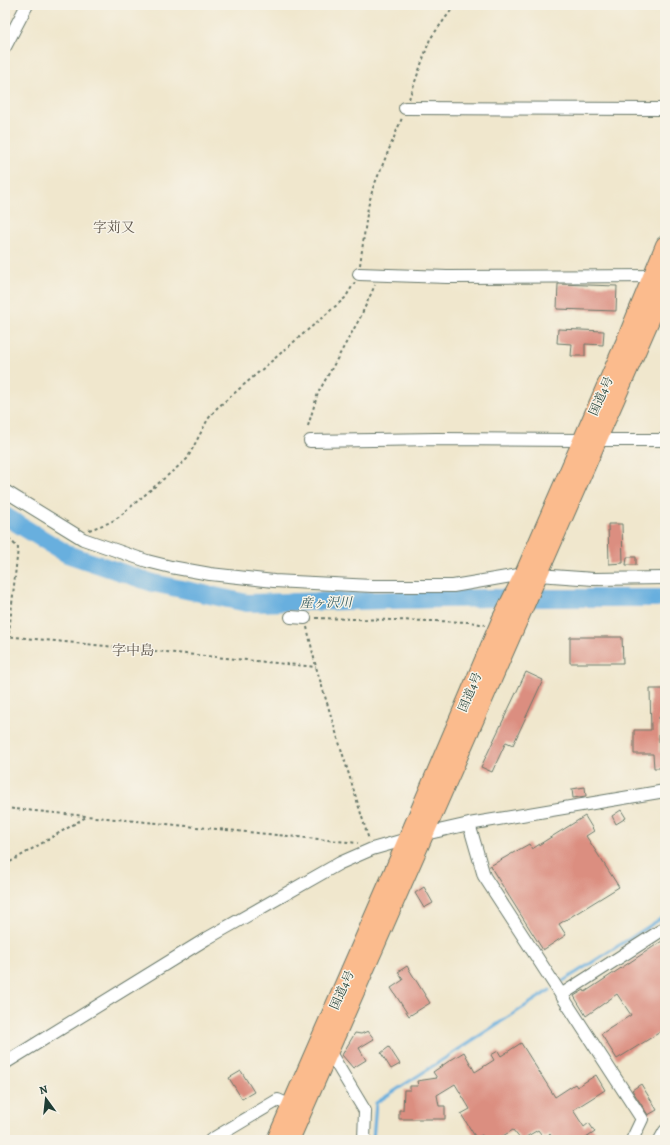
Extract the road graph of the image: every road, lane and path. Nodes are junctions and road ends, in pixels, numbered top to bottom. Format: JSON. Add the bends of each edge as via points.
{"nodes":[{"id":1,"x":27,"y":5,"type":"edge"},
{"id":2,"x":455,"y":5,"type":"edge"},
{"id":3,"x":5,"y":47,"type":"edge"},
{"id":4,"x":406,"y":108,"type":"junction"},
{"id":5,"x":665,"y":109,"type":"edge"},
{"id":6,"x":665,"y":245,"type":"edge"},
{"id":7,"x":358,"y":274,"type":"junction"},
{"id":8,"x":380,"y":275,"type":"junction"},
{"id":9,"x":661,"y":279,"type":"edge"},
{"id":10,"x":308,"y":426,"type":"dead end"},
{"id":11,"x":590,"y":440,"type":"junction"},
{"id":12,"x":665,"y":440,"type":"edge"},
{"id":13,"x":310,"y":441,"type":"dead end"},
{"id":14,"x":5,"y":491,"type":"edge"},
{"id":15,"x":5,"y":534,"type":"edge"},
{"id":16,"x":83,"y":539,"type":"junction"},
{"id":17,"x":530,"y":577,"type":"junction"},
{"id":18,"x":665,"y":578,"type":"edge"},
{"id":19,"x":291,"y":617,"type":"dead end"},
{"id":20,"x":305,"y":618,"type":"junction"},
{"id":21,"x":506,"y":623,"type":"junction"},
{"id":22,"x":5,"y":636,"type":"edge"},
{"id":23,"x":9,"y":636,"type":"junction"},
{"id":24,"x":316,"y":667,"type":"junction"},
{"id":25,"x":5,"y":670,"type":"edge"},
{"id":26,"x":665,"y":791,"type":"edge"},
{"id":27,"x":5,"y":808,"type":"edge"},
{"id":28,"x":87,"y":816,"type":"junction"},
{"id":29,"x":469,"y":824,"type":"junction"},
{"id":30,"x":416,"y":836,"type":"junction"},
{"id":31,"x":372,"y":849,"type":"junction"},
{"id":32,"x":5,"y":865,"type":"edge"},
{"id":33,"x":665,"y":928,"type":"edge"},
{"id":34,"x":562,"y":995,"type":"junction"},
{"id":35,"x":329,"y":1051,"type":"junction"},
{"id":36,"x":5,"y":1063,"type":"edge"},
{"id":37,"x":291,"y":1106,"type":"junction"},
{"id":38,"x":665,"y":1131,"type":"edge"},
{"id":39,"x":211,"y":1140,"type":"edge"},
{"id":40,"x":276,"y":1140,"type":"edge"},
{"id":41,"x":290,"y":1140,"type":"edge"},
{"id":42,"x":364,"y":1140,"type":"edge"},
{"id":43,"x":632,"y":1140,"type":"edge"},
{"id":44,"x":660,"y":1140,"type":"edge"}],
"edges":[{"from":1,"to":3,"type":"street"},
{"from":2,"to":4,"type":"path","via":[[430,38]]},
{"from":4,"to":5,"type":"street"},
{"from":4,"to":7,"type":"path","via":[[370,201]]},
{"from":6,"to":9,"type":"highway","name":"国道4号"},
{"from":7,"to":8,"type":"street"},
{"from":7,"to":16,"type":"path","via":[[345,298],[230,396],[208,419],[187,459],[120,516],[90,529]]},
{"from":8,"to":9,"type":"street"},
{"from":8,"to":10,"type":"path","via":[[360,318],[318,394]]},
{"from":9,"to":11,"type":"highway","name":"国道4号"},
{"from":11,"to":12,"type":"street"},
{"from":11,"to":13,"type":"street"},
{"from":11,"to":17,"type":"highway","name":"国道4号"},
{"from":14,"to":16,"type":"street"},
{"from":15,"to":23,"type":"path","via":[[18,548]]},
{"from":16,"to":17,"type":"street","via":[[171,567],[274,581],[372,586],[453,586]]},
{"from":17,"to":18,"type":"street"},
{"from":17,"to":21,"type":"highway","name":"国道4号"},
{"from":19,"to":20,"type":"street"},
{"from":20,"to":21,"type":"path"},
{"from":20,"to":24,"type":"path"},
{"from":21,"to":30,"type":"highway","name":"国道4号"},
{"from":22,"to":23,"type":"path"},
{"from":23,"to":24,"type":"path"},
{"from":23,"to":25,"type":"path"},
{"from":24,"to":31,"type":"path"},
{"from":26,"to":29,"type":"street"},
{"from":27,"to":28,"type":"path"},
{"from":28,"to":31,"type":"path","via":[[361,844]]},
{"from":28,"to":32,"type":"path"},
{"from":29,"to":30,"type":"street"},
{"from":29,"to":34,"type":"street","via":[[484,876]]},
{"from":30,"to":31,"type":"street"},
{"from":30,"to":35,"type":"highway","name":"国道4号"},
{"from":30,"to":37,"type":"highway","name":"国道4号"},
{"from":31,"to":36,"type":"street","via":[[340,863],[206,939]]},
{"from":33,"to":34,"type":"street"},
{"from":34,"to":43,"type":"street","via":[[642,1119]]},
{"from":35,"to":41,"type":"highway","name":"国道4号"},
{"from":35,"to":42,"type":"street","via":[[365,1111]]},
{"from":37,"to":39,"type":"street","via":[[278,1100]]},
{"from":37,"to":40,"type":"highway","name":"国道4号"},
{"from":38,"to":44,"type":"street"}]}
